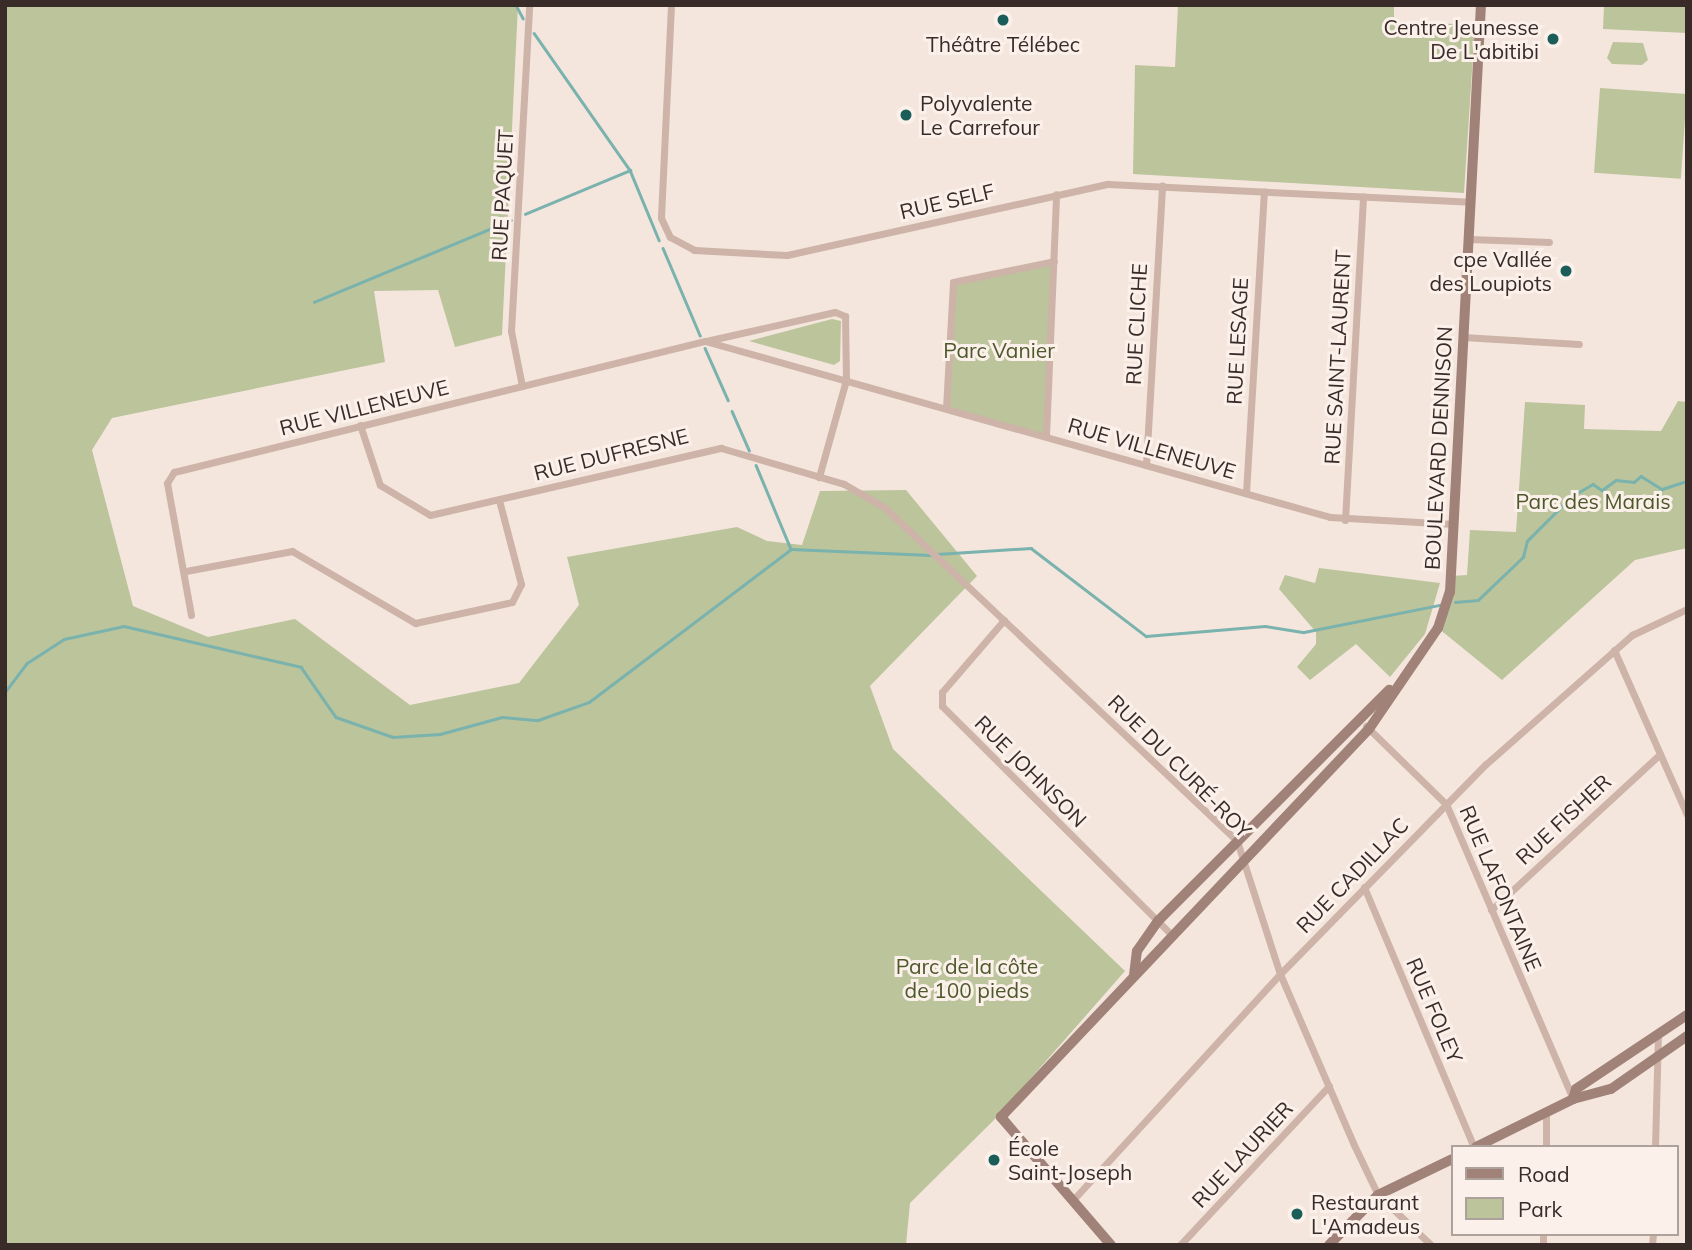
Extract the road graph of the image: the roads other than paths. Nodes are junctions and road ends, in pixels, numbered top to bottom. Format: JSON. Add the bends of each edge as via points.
{"nodes":[{"id":1,"x":529,"y":5,"type":"edge"},
{"id":2,"x":671,"y":5,"type":"edge"},
{"id":3,"x":1480,"y":5,"type":"edge"},
{"id":4,"x":1162,"y":185,"type":"junction"},
{"id":5,"x":1264,"y":192,"type":"junction"},
{"id":6,"x":1056,"y":194,"type":"junction"},
{"id":7,"x":1363,"y":197,"type":"junction"},
{"id":8,"x":1470,"y":202,"type":"junction"},
{"id":9,"x":1468,"y":239,"type":"junction"},
{"id":10,"x":1549,"y":242,"type":"dead end"},
{"id":11,"x":1054,"y":261,"type":"junction"},
{"id":12,"x":1463,"y":337,"type":"junction"},
{"id":13,"x":705,"y":341,"type":"junction"},
{"id":14,"x":1579,"y":344,"type":"dead end"},
{"id":15,"x":846,"y":380,"type":"junction"},
{"id":16,"x":522,"y":386,"type":"junction"},
{"id":17,"x":946,"y":408,"type":"junction"},
{"id":18,"x":360,"y":425,"type":"junction"},
{"id":19,"x":1046,"y":436,"type":"junction"},
{"id":20,"x":1146,"y":465,"type":"junction"},
{"id":21,"x":819,"y":477,"type":"junction"},
{"id":22,"x":1246,"y":493,"type":"junction"},
{"id":23,"x":499,"y":500,"type":"junction"},
{"id":24,"x":1345,"y":520,"type":"junction"},
{"id":25,"x":1454,"y":524,"type":"junction"},
{"id":26,"x":186,"y":571,"type":"junction"},
{"id":27,"x":1687,"y":609,"type":"edge"},
{"id":28,"x":191,"y":615,"type":"dead end"},
{"id":29,"x":1004,"y":620,"type":"junction"},
{"id":30,"x":1614,"y":650,"type":"junction"},
{"id":31,"x":1399,"y":681,"type":"junction"},
{"id":32,"x":1357,"y":718,"type":"junction"},
{"id":33,"x":1369,"y":729,"type":"junction"},
{"id":34,"x":1660,"y":754,"type":"junction"},
{"id":35,"x":1446,"y":804,"type":"junction"},
{"id":36,"x":1687,"y":815,"type":"edge"},
{"id":37,"x":1237,"y":841,"type":"junction"},
{"id":38,"x":1246,"y":859,"type":"junction"},
{"id":39,"x":1364,"y":887,"type":"junction"},
{"id":40,"x":1491,"y":909,"type":"junction"},
{"id":41,"x":1158,"y":921,"type":"junction"},
{"id":42,"x":1173,"y":936,"type":"junction"},
{"id":43,"x":1280,"y":974,"type":"junction"},
{"id":44,"x":1134,"y":975,"type":"junction"},
{"id":45,"x":1687,"y":1015,"type":"edge"},
{"id":46,"x":1658,"y":1033,"type":"junction"},
{"id":47,"x":1687,"y":1036,"type":"edge"},
{"id":48,"x":1658,"y":1055,"type":"junction"},
{"id":49,"x":1329,"y":1086,"type":"junction"},
{"id":50,"x":1573,"y":1099,"type":"junction"},
{"id":51,"x":1546,"y":1113,"type":"junction"},
{"id":52,"x":1474,"y":1145,"type":"edge"},
{"id":53,"x":1479,"y":1145,"type":"edge"},
{"id":54,"x":1546,"y":1145,"type":"edge"},
{"id":55,"x":1655,"y":1145,"type":"edge"},
{"id":56,"x":1450,"y":1159,"type":"edge"},
{"id":57,"x":1378,"y":1195,"type":"junction"},
{"id":58,"x":1072,"y":1200,"type":"junction"},
{"id":59,"x":1111,"y":1245,"type":"edge"},
{"id":60,"x":1180,"y":1245,"type":"edge"},
{"id":61,"x":1329,"y":1245,"type":"edge"},
{"id":62,"x":1432,"y":1245,"type":"edge"}],
"edges":[{"from":1,"to":16,"type":"street","name":"RUE PAQUET","via":[[512,331]]},
{"from":2,"to":6,"type":"street","name":"RUE SELF","via":[[660,202],[664,228],[681,246],[788,256]]},
{"from":3,"to":8,"type":"street","name":"BOULEVARD DENNISON"},
{"from":4,"to":5,"type":"street","name":"RUE SELF"},
{"from":4,"to":6,"type":"street","name":"RUE SELF","via":[[1108,184]]},
{"from":4,"to":20,"type":"street","name":"RUE CLICHE"},
{"from":5,"to":7,"type":"street","name":"RUE SELF"},
{"from":5,"to":22,"type":"street","name":"RUE LESAGE"},
{"from":6,"to":11,"type":"street"},
{"from":7,"to":8,"type":"street","name":"RUE SELF"},
{"from":7,"to":24,"type":"street","name":"RUE SAINT-LAURENT"},
{"from":8,"to":9,"type":"street","name":"BOULEVARD DENNISON"},
{"from":9,"to":10,"type":"street"},
{"from":9,"to":12,"type":"street","name":"BOULEVARD DENNISON"},
{"from":11,"to":17,"type":"street","via":[[953,282]]},
{"from":11,"to":19,"type":"street"},
{"from":12,"to":14,"type":"street"},
{"from":12,"to":25,"type":"street","name":"BOULEVARD DENNISON"},
{"from":13,"to":15,"type":"street","name":"RUE VILLENEUVE"},
{"from":13,"to":15,"type":"street","name":"RUE VILLENEUVE","via":[[835,312],[845,316]]},
{"from":13,"to":16,"type":"street","name":"RUE VILLENEUVE"},
{"from":15,"to":17,"type":"street","name":"RUE VILLENEUVE"},
{"from":15,"to":21,"type":"street"},
{"from":16,"to":18,"type":"street","name":"RUE VILLENEUVE"},
{"from":17,"to":19,"type":"street","name":"RUE VILLENEUVE"},
{"from":18,"to":23,"type":"street","name":"RUE DUFRESNE","via":[[380,485],[430,515]]},
{"from":18,"to":26,"type":"street","name":"RUE VILLENEUVE","via":[[174,472],[167,483]]},
{"from":19,"to":20,"type":"street","name":"RUE VILLENEUVE"},
{"from":20,"to":22,"type":"street","name":"RUE VILLENEUVE"},
{"from":21,"to":23,"type":"street","name":"RUE DUFRESNE","via":[[721,448],[703,449]]},
{"from":21,"to":29,"type":"street","name":"RUE DU CURÉ-ROY","via":[[868,496]]},
{"from":22,"to":24,"type":"street","name":"RUE VILLENEUVE"},
{"from":23,"to":26,"type":"street","via":[[521,584],[512,601],[500,604],[415,623],[292,551]]},
{"from":24,"to":25,"type":"street","name":"RUE VILLENEUVE"},
{"from":25,"to":31,"type":"street","name":"BOULEVARD DENNISON","via":[[1450,592],[1438,628]]},
{"from":26,"to":28,"type":"street","name":"RUE VILLENEUVE"},
{"from":27,"to":30,"type":"street","name":"RUE CADILLAC"},
{"from":29,"to":37,"type":"street","name":"RUE DU CURÉ-ROY"},
{"from":29,"to":41,"type":"street","name":"RUE JOHNSON","via":[[942,692],[942,706]]},
{"from":30,"to":34,"type":"street"},
{"from":30,"to":35,"type":"street","name":"RUE CADILLAC"},
{"from":31,"to":32,"type":"street","name":"BOULEVARD DENNISON"},
{"from":31,"to":33,"type":"street","name":"BOULEVARD DENNISON"},
{"from":32,"to":33,"type":"street","name":"RUE LAFONTAINE"},
{"from":32,"to":37,"type":"street","name":"BOULEVARD DENNISON"},
{"from":33,"to":35,"type":"street","name":"RUE LAFONTAINE"},
{"from":33,"to":38,"type":"street","name":"BOULEVARD DENNISON"},
{"from":34,"to":36,"type":"street"},
{"from":34,"to":40,"type":"street","name":"RUE FISHER"},
{"from":35,"to":39,"type":"street","name":"RUE CADILLAC"},
{"from":35,"to":40,"type":"street","name":"RUE LAFONTAINE"},
{"from":37,"to":38,"type":"street","name":"RUE DU CURÉ-ROY"},
{"from":37,"to":41,"type":"street","name":"BOULEVARD DENNISON"},
{"from":38,"to":42,"type":"street","name":"BOULEVARD DENNISON"},
{"from":38,"to":43,"type":"street","name":"RUE DU CURÉ-ROY"},
{"from":39,"to":43,"type":"street","name":"RUE CADILLAC"},
{"from":39,"to":52,"type":"street","name":"RUE FOLEY"},
{"from":40,"to":50,"type":"street","name":"RUE LAFONTAINE"},
{"from":41,"to":42,"type":"street","name":"RUE JOHNSON"},
{"from":41,"to":44,"type":"street","name":"BOULEVARD DENNISON","via":[[1136,951]]},
{"from":42,"to":44,"type":"street","name":"BOULEVARD DENNISON"},
{"from":43,"to":49,"type":"street","name":"RUE DU CURÉ-ROY"},
{"from":43,"to":58,"type":"street","name":"RUE CADILLAC"},
{"from":44,"to":58,"type":"street","name":"BOULEVARD DENNISON","via":[[1001,1117]]},
{"from":45,"to":46,"type":"street"},
{"from":46,"to":48,"type":"street"},
{"from":46,"to":50,"type":"street","via":[[1576,1089]]},
{"from":47,"to":48,"type":"street"},
{"from":48,"to":50,"type":"street","via":[[1611,1088]]},
{"from":48,"to":55,"type":"street"},
{"from":49,"to":57,"type":"street","name":"RUE DU CURÉ-ROY"},
{"from":49,"to":60,"type":"street","name":"RUE LAURIER"},
{"from":50,"to":51,"type":"street"},
{"from":51,"to":53,"type":"street"},
{"from":51,"to":54,"type":"street"},
{"from":56,"to":57,"type":"street"},
{"from":57,"to":61,"type":"street"},
{"from":57,"to":62,"type":"street","name":"RUE DU CURÉ-ROY"},
{"from":58,"to":59,"type":"street"}]}
